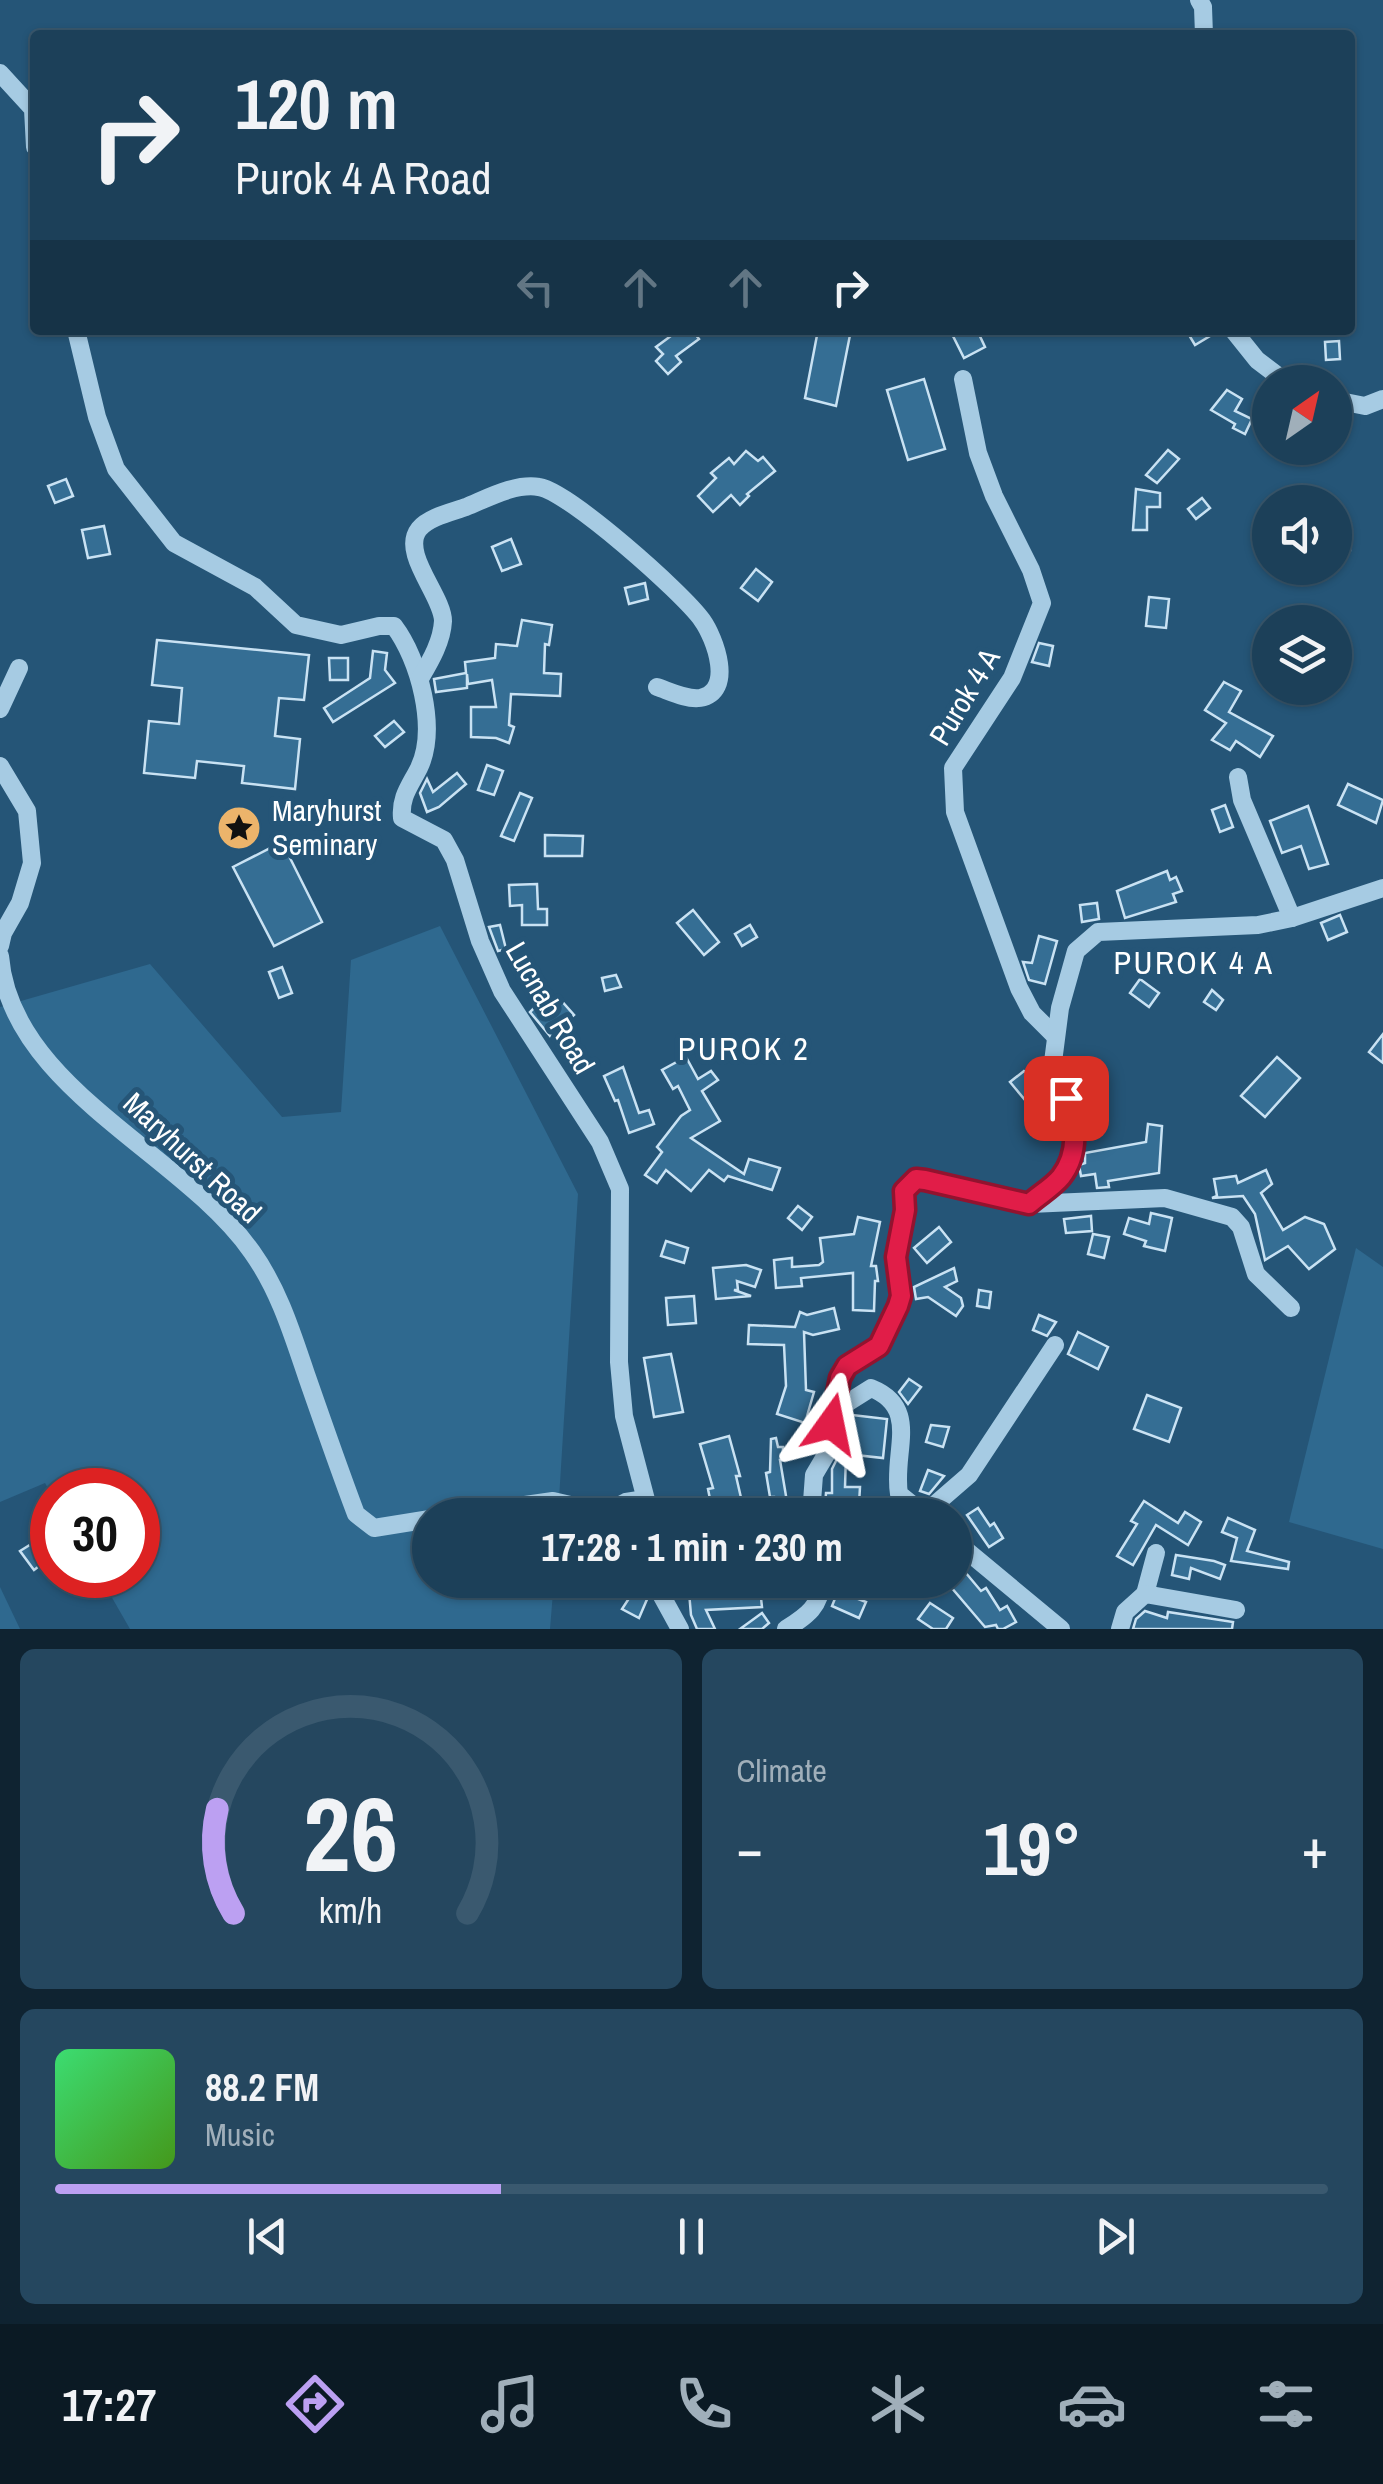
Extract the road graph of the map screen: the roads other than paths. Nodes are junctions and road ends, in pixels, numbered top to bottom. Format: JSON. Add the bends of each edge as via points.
{"nodes":[{"id":1,"x":1199,"y":0,"type":"edge"},
{"id":2,"x":1204,"y":30,"type":"edge"},
{"id":3,"x":0,"y":72,"type":"edge"},
{"id":4,"x":30,"y":106,"type":"edge"},
{"id":5,"x":77,"y":335,"type":"edge"},
{"id":6,"x":1238,"y":335,"type":"edge"},
{"id":7,"x":1264,"y":365,"type":"edge"},
{"id":8,"x":964,"y":379,"type":"dead end"},
{"id":9,"x":1383,"y":399,"type":"edge"},
{"id":10,"x":1352,"y":403,"type":"edge"},
{"id":11,"x":19,"y":668,"type":"dead end"},
{"id":12,"x":421,"y":677,"type":"junction"},
{"id":13,"x":656,"y":687,"type":"dead end"},
{"id":14,"x":0,"y":709,"type":"edge"},
{"id":15,"x":0,"y":766,"type":"edge"},
{"id":16,"x":1238,"y":777,"type":"dead end"},
{"id":17,"x":1383,"y":888,"type":"edge"},
{"id":18,"x":1292,"y":918,"type":"junction"},
{"id":19,"x":0,"y":946,"type":"edge"},
{"id":20,"x":0,"y":956,"type":"edge"},
{"id":21,"x":1055,"y":1036,"type":"junction"},
{"id":22,"x":1029,"y":1204,"type":"junction"},
{"id":23,"x":1291,"y":1308,"type":"dead end"},
{"id":24,"x":1055,"y":1345,"type":"dead end"},
{"id":25,"x":831,"y":1424,"type":"junction"},
{"id":26,"x":646,"y":1498,"type":"edge"},
{"id":27,"x":812,"y":1498,"type":"edge"},
{"id":28,"x":905,"y":1498,"type":"edge"},
{"id":29,"x":945,"y":1498,"type":"edge"},
{"id":30,"x":412,"y":1522,"type":"edge"},
{"id":31,"x":1156,"y":1553,"type":"dead end"},
{"id":32,"x":972,"y":1555,"type":"edge"},
{"id":33,"x":1145,"y":1594,"type":"junction"},
{"id":34,"x":663,"y":1598,"type":"edge"},
{"id":35,"x":820,"y":1598,"type":"edge"},
{"id":36,"x":1236,"y":1610,"type":"dead end"},
{"id":37,"x":680,"y":1629,"type":"edge"},
{"id":38,"x":786,"y":1629,"type":"edge"},
{"id":39,"x":1062,"y":1629,"type":"edge"},
{"id":40,"x":1120,"y":1629,"type":"edge"}],
"edges":[{"from":1,"to":2,"type":"street"},
{"from":3,"to":4,"type":"street"},
{"from":5,"to":12,"type":"street","name":"Lucnab Road","via":[[116,469],[174,543],[255,587],[296,625],[342,634],[394,626]]},
{"from":6,"to":7,"type":"street"},
{"from":8,"to":21,"type":"street","name":"Purok 4 A","via":[[978,453],[1042,604],[1012,678],[953,768],[955,812],[1019,988]]},
{"from":9,"to":10,"type":"street"},
{"from":11,"to":14,"type":"street"},
{"from":12,"to":13,"type":"street","via":[[443,621],[420,569],[417,530],[521,486],[566,498],[705,624],[720,666],[712,692],[694,698]]},
{"from":12,"to":26,"type":"street","name":"Lucnab Road","via":[[425,743],[400,804],[402,818],[444,840],[502,990],[600,1142],[620,1189],[619,1362],[624,1416]]},
{"from":15,"to":19,"type":"street","via":[[27,811],[32,863]]},
{"from":16,"to":18,"type":"street"},
{"from":17,"to":18,"type":"street"},
{"from":18,"to":21,"type":"street","via":[[1229,928],[1098,932],[1076,951]]},
{"from":20,"to":30,"type":"street","name":"Maryhurst Road","via":[[15,1015],[43,1057],[220,1214],[250,1249],[277,1292],[356,1514],[374,1528]]},
{"from":21,"to":22,"type":"street","via":[[1057,1079],[1074,1115],[1074,1142],[1062,1176]]},
{"from":22,"to":23,"type":"street","via":[[1166,1198],[1232,1216],[1242,1227],[1256,1274]]},
{"from":22,"to":25,"type":"street","via":[[916,1179],[904,1191],[898,1306],[879,1346],[840,1378]]},
{"from":24,"to":29,"type":"street","via":[[969,1475]]},
{"from":25,"to":27,"type":"street"},
{"from":25,"to":28,"type":"street","via":[[871,1388],[890,1397],[902,1416],[896,1477]]},
{"from":31,"to":33,"type":"street"},
{"from":32,"to":39,"type":"street"},
{"from":33,"to":36,"type":"street"},
{"from":33,"to":40,"type":"street","via":[[1125,1612]]},
{"from":34,"to":37,"type":"street"},
{"from":35,"to":38,"type":"street"}]}
